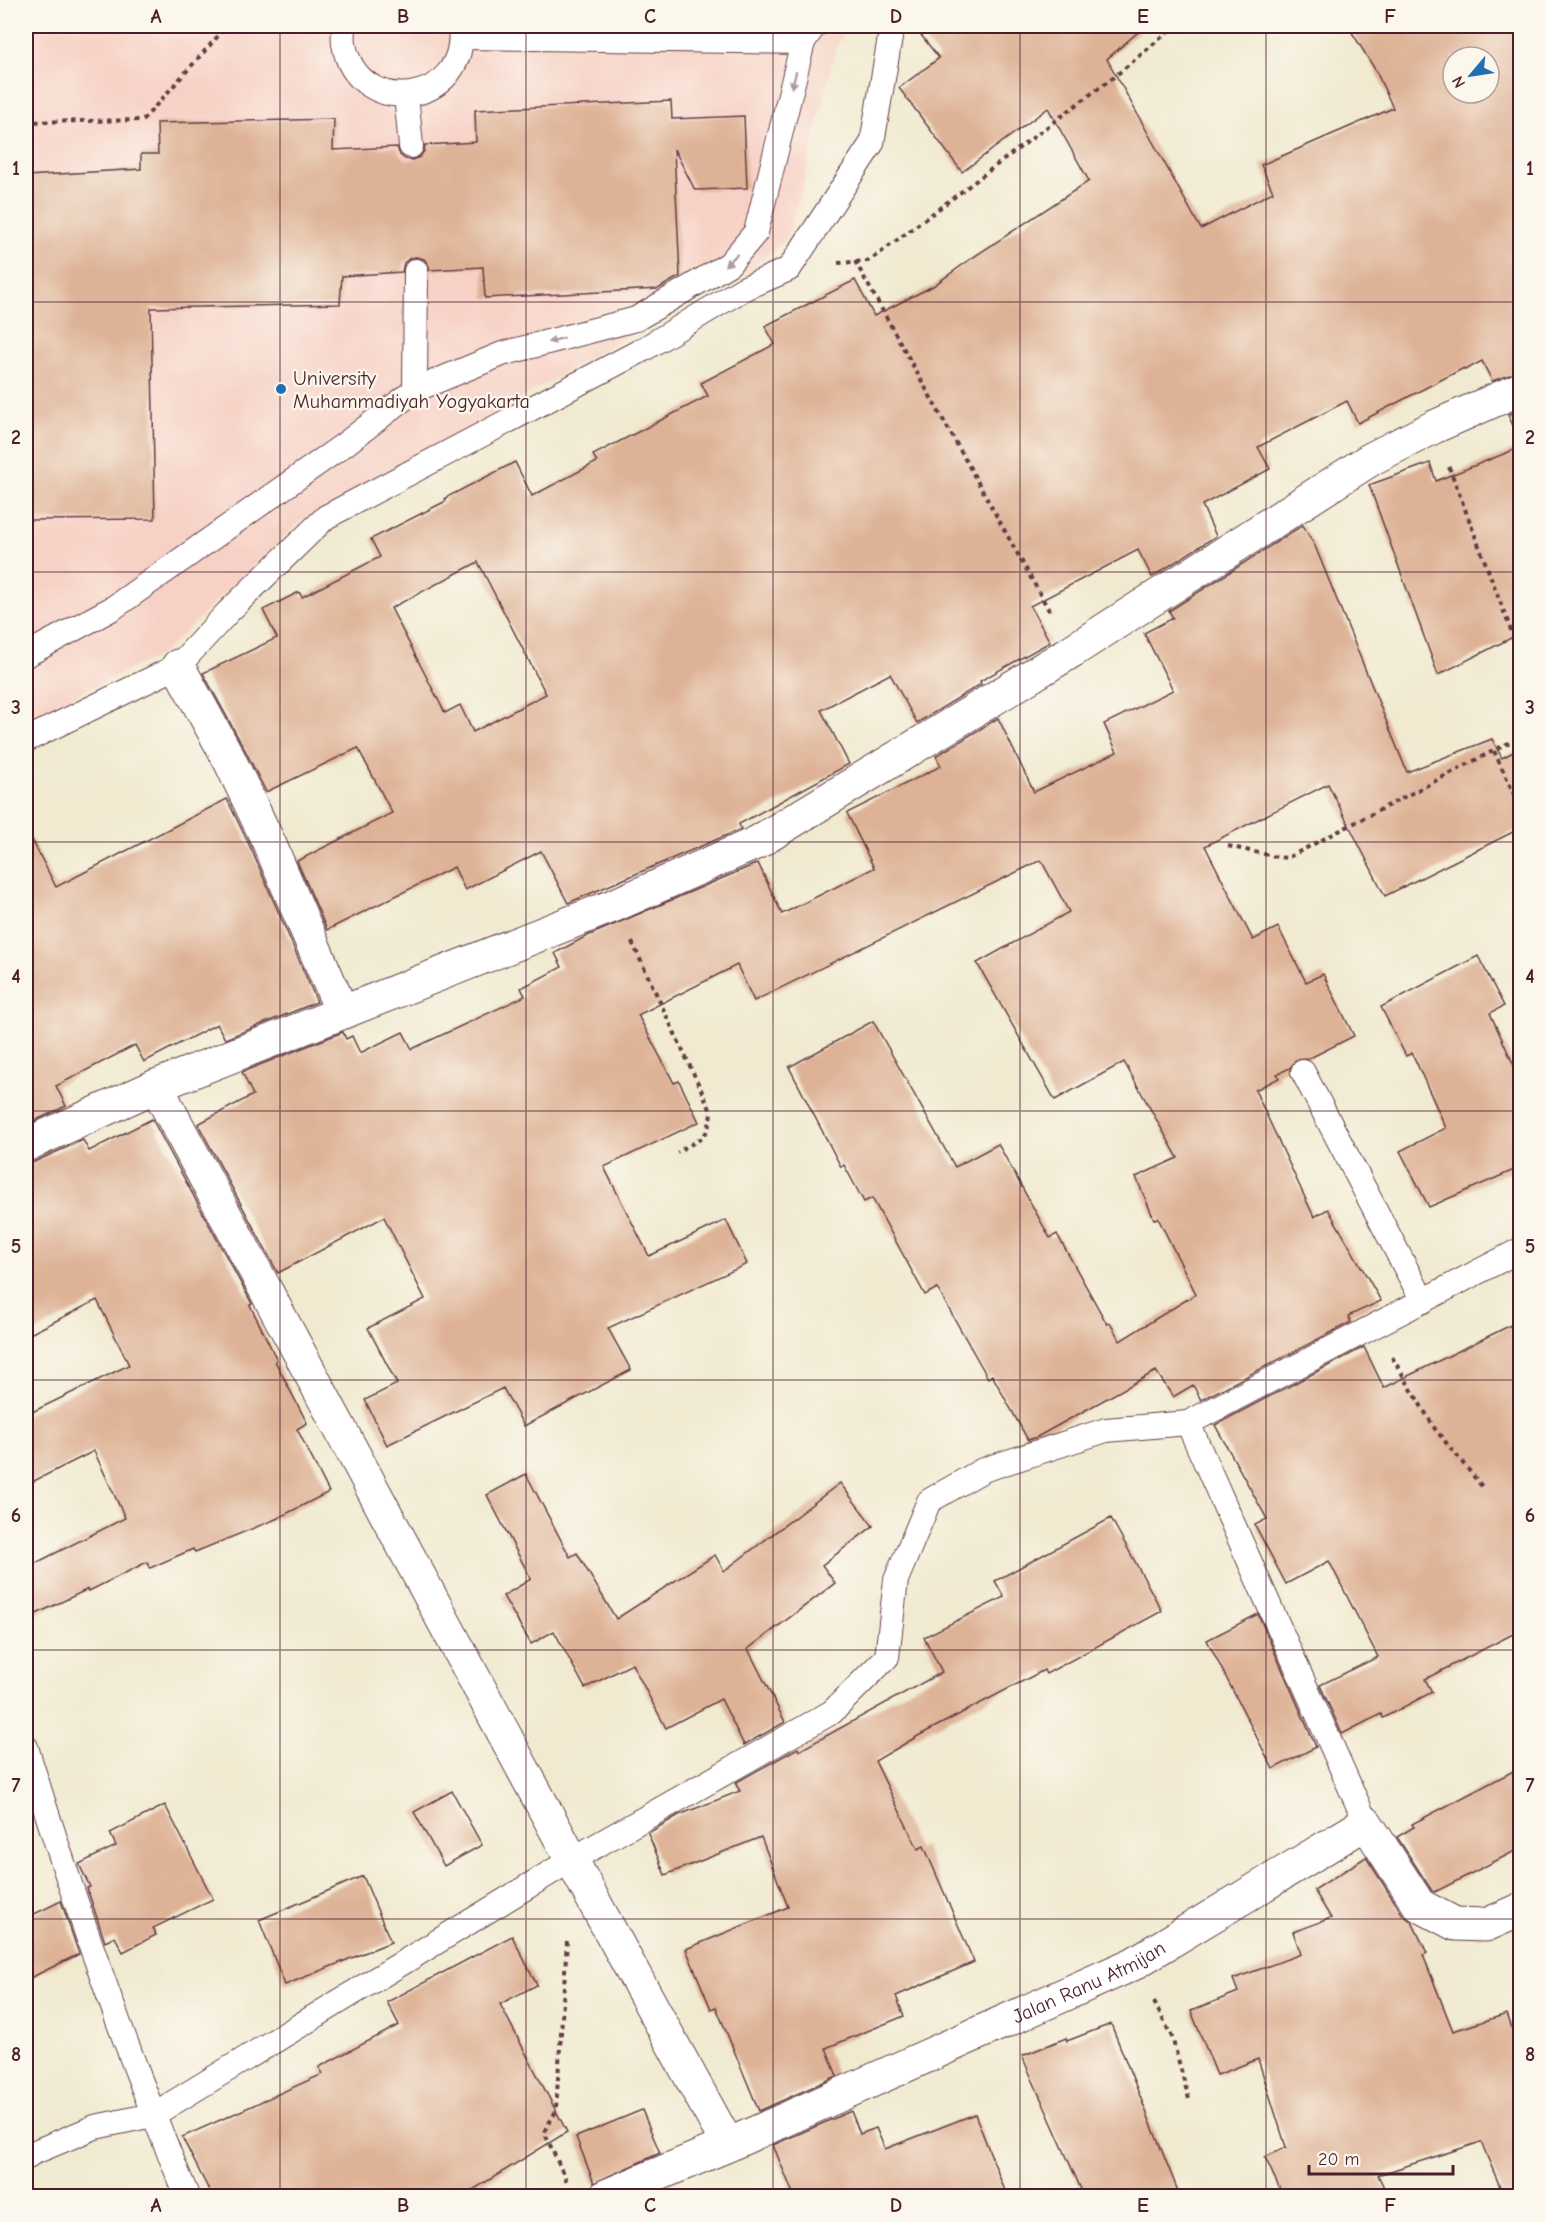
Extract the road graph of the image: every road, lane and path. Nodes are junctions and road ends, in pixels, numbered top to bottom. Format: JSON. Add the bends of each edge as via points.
{"nodes":[{"id":1,"x":227,"y":26,"type":"edge"},
{"id":2,"x":344,"y":26,"type":"edge"},
{"id":3,"x":892,"y":26,"type":"edge"},
{"id":4,"x":1175,"y":26,"type":"edge"},
{"id":5,"x":461,"y":31,"type":"edge"},
{"id":6,"x":808,"y":34,"type":"edge"},
{"id":7,"x":406,"y":95,"type":"junction"},
{"id":8,"x":26,"y":122,"type":"edge"},
{"id":9,"x":411,"y":146,"type":"dead end"},
{"id":10,"x":855,"y":261,"type":"junction"},
{"id":11,"x":789,"y":269,"type":"junction"},
{"id":12,"x":416,"y":271,"type":"dead end"},
{"id":13,"x":1521,"y":388,"type":"edge"},
{"id":14,"x":415,"y":390,"type":"junction"},
{"id":15,"x":1434,"y":427,"type":"junction"},
{"id":16,"x":1072,"y":651,"type":"junction"},
{"id":17,"x":1521,"y":654,"type":"edge"},
{"id":18,"x":26,"y":655,"type":"edge"},
{"id":19,"x":178,"y":666,"type":"junction"},
{"id":20,"x":1521,"y":737,"type":"edge"},
{"id":21,"x":26,"y":740,"type":"edge"},
{"id":22,"x":1494,"y":751,"type":"junction"},
{"id":23,"x":1521,"y":807,"type":"edge"},
{"id":24,"x":1228,"y":846,"type":"dead end"},
{"id":25,"x":615,"y":905,"type":"junction"},
{"id":26,"x":342,"y":1011,"type":"junction"},
{"id":27,"x":1303,"y":1072,"type":"dead end"},
{"id":28,"x":156,"y":1086,"type":"junction"},
{"id":29,"x":26,"y":1145,"type":"edge"},
{"id":30,"x":677,"y":1152,"type":"dead end"},
{"id":31,"x":1521,"y":1250,"type":"edge"},
{"id":32,"x":1423,"y":1300,"type":"junction"},
{"id":33,"x":1375,"y":1326,"type":"junction"},
{"id":34,"x":1188,"y":1423,"type":"junction"},
{"id":35,"x":1484,"y":1488,"type":"dead end"},
{"id":36,"x":26,"y":1747,"type":"edge"},
{"id":37,"x":1366,"y":1823,"type":"junction"},
{"id":38,"x":572,"y":1860,"type":"junction"},
{"id":39,"x":596,"y":1905,"type":"junction"},
{"id":40,"x":1521,"y":1910,"type":"edge"},
{"id":41,"x":1133,"y":1964,"type":"junction"},
{"id":42,"x":1189,"y":2099,"type":"dead end"},
{"id":43,"x":153,"y":2115,"type":"junction"},
{"id":44,"x":728,"y":2145,"type":"junction"},
{"id":45,"x":27,"y":2153,"type":"edge"},
{"id":46,"x":569,"y":2186,"type":"dead end"},
{"id":47,"x":187,"y":2196,"type":"edge"},
{"id":48,"x":606,"y":2196,"type":"edge"}],
"edges":[{"from":1,"to":8,"type":"path","via":[[143,120]]},
{"from":2,"to":7,"type":"lane","via":[[344,44],[351,65],[365,82],[384,93]]},
{"from":3,"to":11,"type":"lane","via":[[872,143]]},
{"from":4,"to":10,"type":"path","via":[[880,253],[868,261]]},
{"from":5,"to":6,"type":"lane"},
{"from":5,"to":7,"type":"lane","via":[[456,61],[441,81],[419,94]]},
{"from":6,"to":14,"type":"lane","one_way":true,"via":[[756,232],[731,262],[636,319],[502,354]]},
{"from":7,"to":9,"type":"lane"},
{"from":10,"to":11,"type":"path"},
{"from":10,"to":16,"type":"path"},
{"from":11,"to":19,"type":"lane","via":[[742,289],[644,349],[326,517]]},
{"from":12,"to":14,"type":"lane"},
{"from":13,"to":15,"type":"street"},
{"from":14,"to":18,"type":"lane","via":[[113,608]]},
{"from":15,"to":16,"type":"street","via":[[1371,459]]},
{"from":15,"to":17,"type":"path"},
{"from":16,"to":25,"type":"street","via":[[758,842]]},
{"from":19,"to":21,"type":"lane"},
{"from":19,"to":26,"type":"street","via":[[270,845]]},
{"from":20,"to":22,"type":"path"},
{"from":22,"to":23,"type":"path"},
{"from":22,"to":24,"type":"path","via":[[1287,858]]},
{"from":25,"to":26,"type":"street"},
{"from":25,"to":30,"type":"path","via":[[711,1111],[706,1135]]},
{"from":26,"to":28,"type":"street"},
{"from":27,"to":32,"type":"lane"},
{"from":28,"to":29,"type":"street"},
{"from":28,"to":38,"type":"street"},
{"from":31,"to":32,"type":"lane"},
{"from":32,"to":33,"type":"lane"},
{"from":33,"to":34,"type":"lane"},
{"from":33,"to":35,"type":"path","via":[[1435,1429]]},
{"from":34,"to":37,"type":"lane"},
{"from":34,"to":38,"type":"lane","via":[[1106,1430],[983,1470],[929,1501],[896,1580],[887,1657],[832,1712]]},
{"from":36,"to":43,"type":"lane","via":[[99,1971]]},
{"from":37,"to":40,"type":"street","via":[[1419,1905],[1455,1924],[1486,1926]]},
{"from":37,"to":41,"type":"street","name":"Jalan Ranu Atmijan"},
{"from":38,"to":39,"type":"street"},
{"from":38,"to":43,"type":"lane"},
{"from":39,"to":44,"type":"street"},
{"from":39,"to":46,"type":"path","via":[[567,1931],[556,2109],[545,2130]]},
{"from":41,"to":42,"type":"path","via":[[1169,2031]]},
{"from":41,"to":44,"type":"street","name":"Jalan Ranu Atmijan"},
{"from":43,"to":45,"type":"lane","via":[[95,2127]]},
{"from":43,"to":47,"type":"lane"},
{"from":44,"to":48,"type":"street","name":"Jalan Ranu Atmijan"}]}
